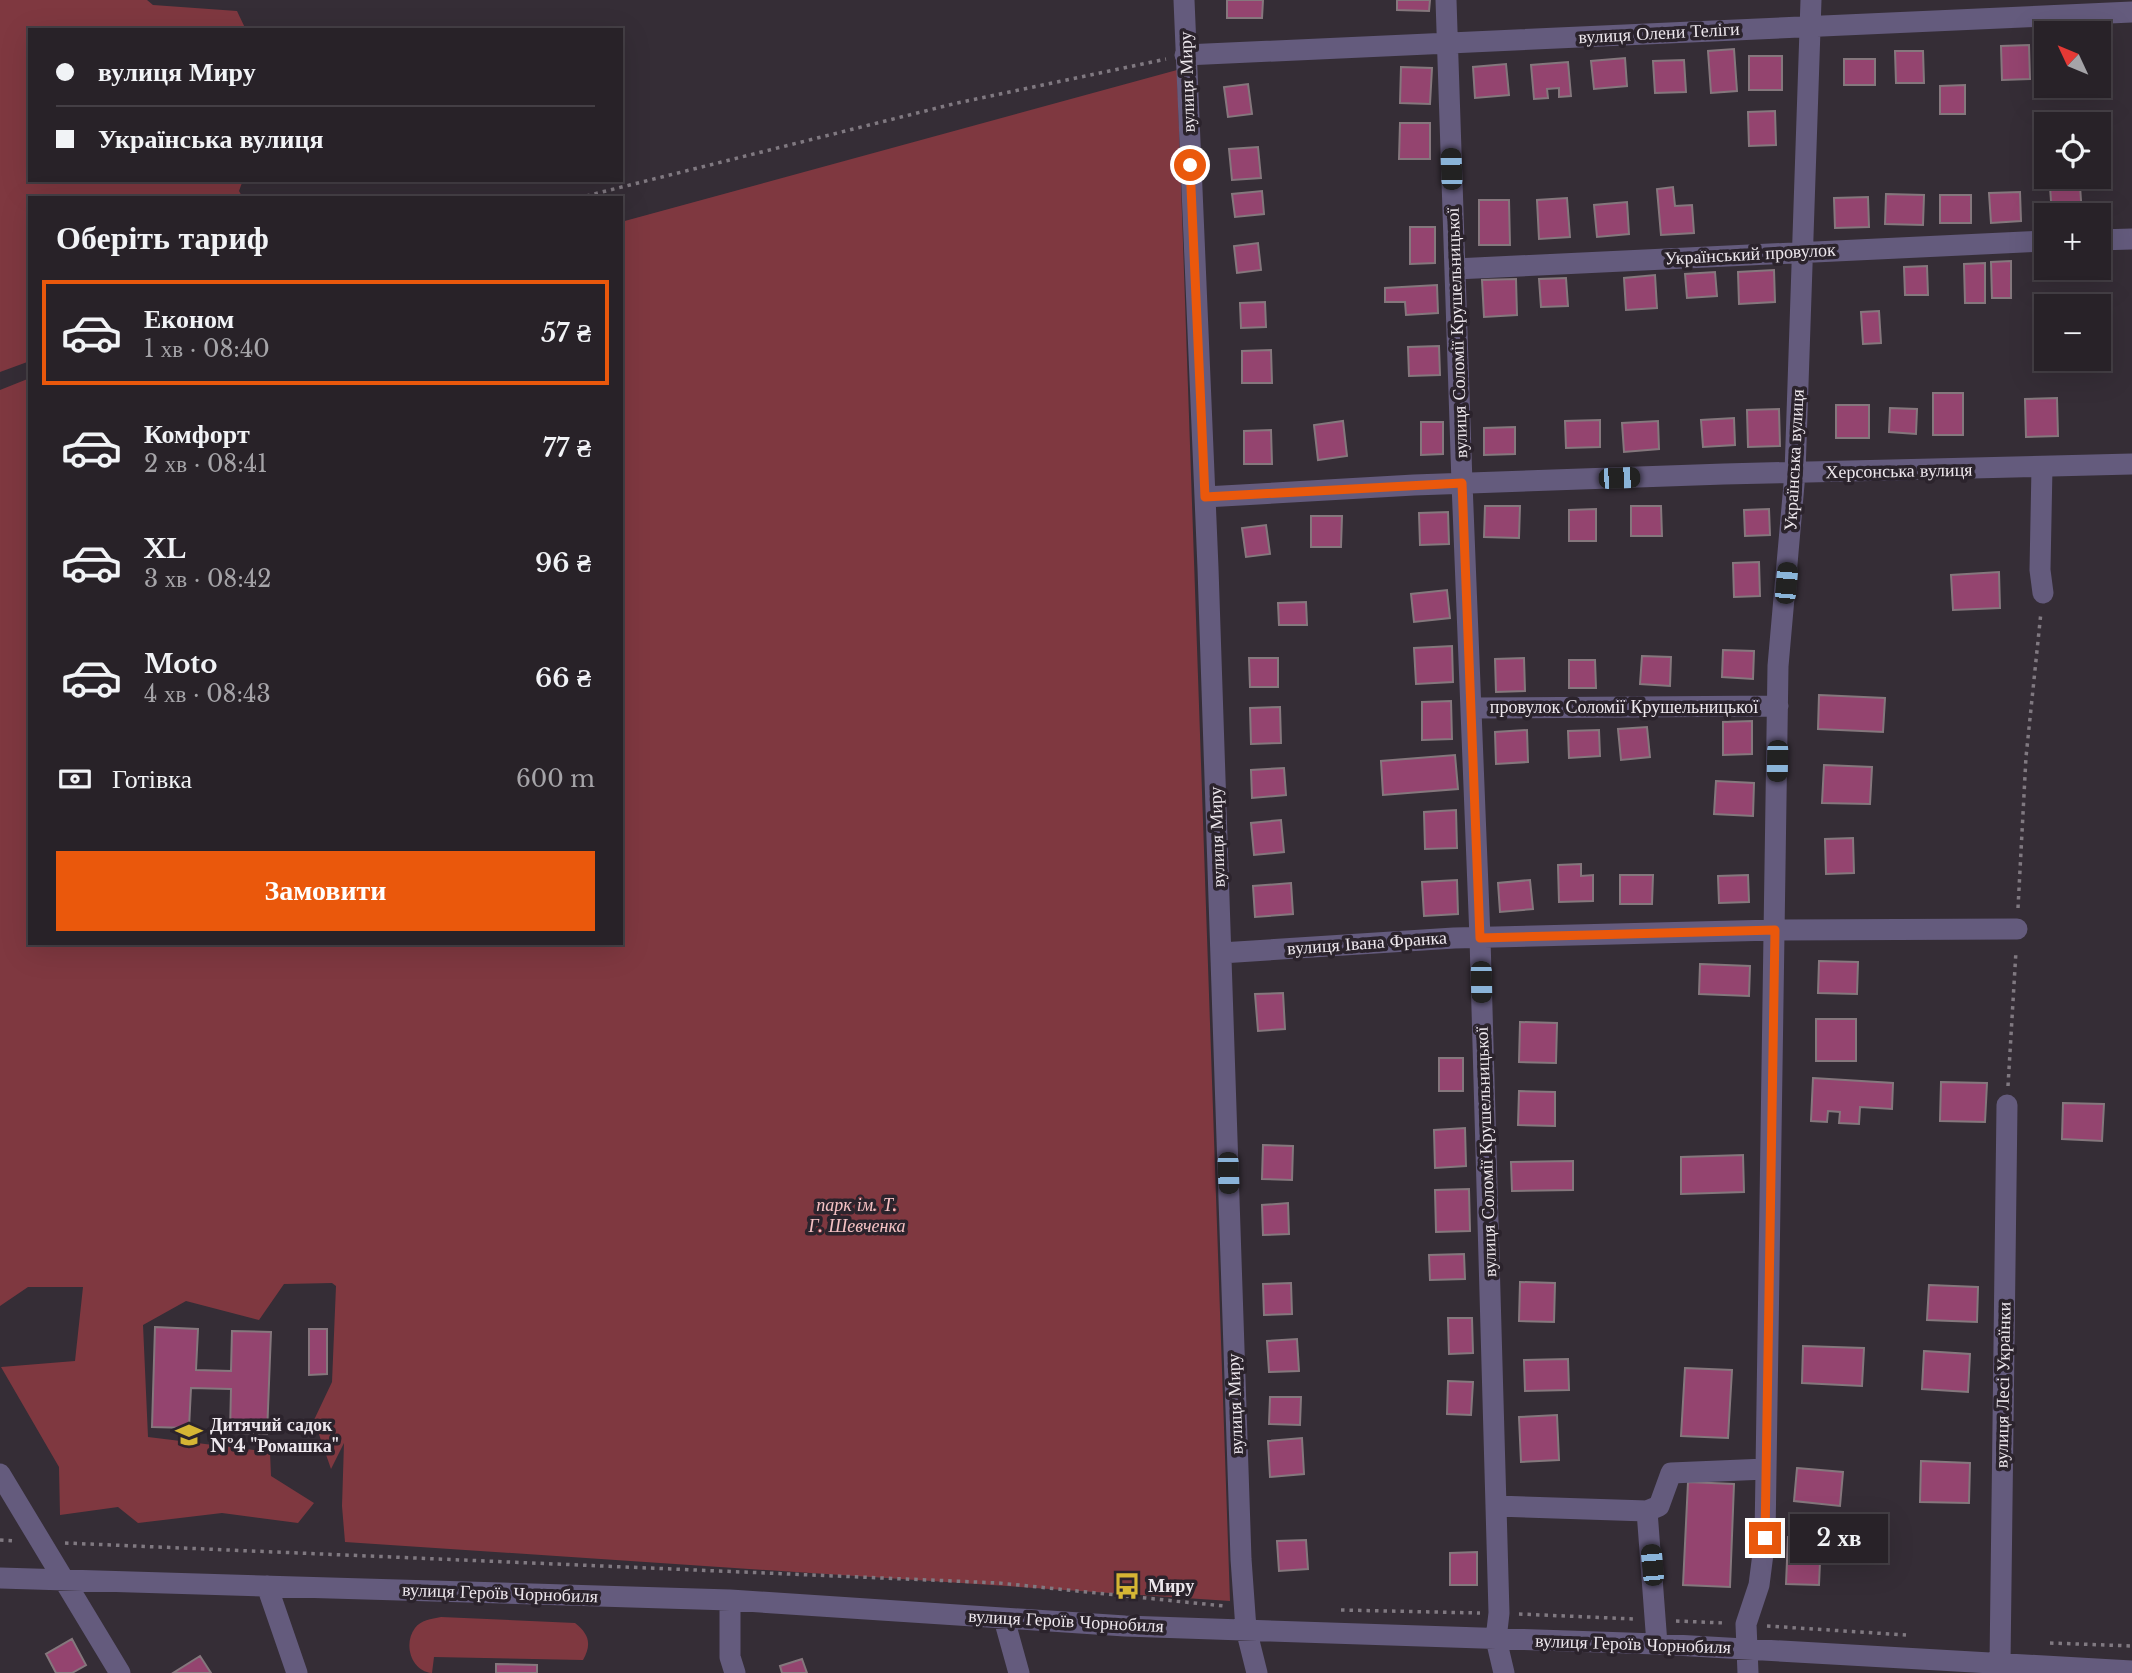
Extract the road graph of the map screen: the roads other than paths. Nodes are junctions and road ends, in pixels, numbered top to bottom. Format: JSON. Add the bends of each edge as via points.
{"nodes":[{"id":1,"x":1184,"y":0,"type":"edge"},
{"id":2,"x":1446,"y":0,"type":"edge"},
{"id":3,"x":1811,"y":0,"type":"edge"},
{"id":4,"x":2132,"y":12,"type":"edge"},
{"id":5,"x":1810,"y":26,"type":"junction"},
{"id":6,"x":1447,"y":43,"type":"junction"},
{"id":7,"x":1185,"y":55,"type":"junction"},
{"id":8,"x":2132,"y":239,"type":"edge"},
{"id":9,"x":2111,"y":240,"type":"edge"},
{"id":10,"x":2034,"y":241,"type":"edge"},
{"id":11,"x":1804,"y":251,"type":"junction"},
{"id":12,"x":1455,"y":269,"type":"junction"},
{"id":13,"x":2132,"y":464,"type":"edge"},
{"id":14,"x":2042,"y":467,"type":"junction"},
{"id":15,"x":1795,"y":473,"type":"junction"},
{"id":16,"x":1462,"y":483,"type":"junction"},
{"id":17,"x":1205,"y":497,"type":"junction"},
{"id":18,"x":2043,"y":593,"type":"road end"},
{"id":19,"x":1778,"y":706,"type":"junction"},
{"id":20,"x":1471,"y":708,"type":"junction"},
{"id":21,"x":2017,"y":929,"type":"road end"},
{"id":22,"x":1775,"y":930,"type":"junction"},
{"id":23,"x":1480,"y":938,"type":"junction"},
{"id":24,"x":1221,"y":953,"type":"junction"},
{"id":25,"x":2007,"y":1105,"type":"road end"},
{"id":26,"x":1766,"y":1469,"type":"junction"},
{"id":27,"x":0,"y":1474,"type":"edge"},
{"id":28,"x":1496,"y":1506,"type":"junction"},
{"id":29,"x":1647,"y":1511,"type":"junction"},
{"id":30,"x":0,"y":1578,"type":"edge"},
{"id":31,"x":63,"y":1579,"type":"junction"},
{"id":32,"x":267,"y":1586,"type":"junction"},
{"id":33,"x":730,"y":1600,"type":"junction"},
{"id":34,"x":1004,"y":1619,"type":"junction"},
{"id":35,"x":1245,"y":1619,"type":"junction"},
{"id":36,"x":1496,"y":1639,"type":"junction"},
{"id":37,"x":1657,"y":1644,"type":"junction"},
{"id":38,"x":1746,"y":1648,"type":"junction"},
{"id":39,"x":2000,"y":1664,"type":"junction"},
{"id":40,"x":2035,"y":1670,"type":"edge"},
{"id":41,"x":2132,"y":1671,"type":"edge"},
{"id":42,"x":120,"y":1673,"type":"edge"},
{"id":43,"x":297,"y":1673,"type":"edge"},
{"id":44,"x":735,"y":1673,"type":"edge"},
{"id":45,"x":1019,"y":1673,"type":"edge"},
{"id":46,"x":1257,"y":1673,"type":"edge"},
{"id":47,"x":1504,"y":1673,"type":"edge"},
{"id":48,"x":1748,"y":1673,"type":"edge"}],
"edges":[{"from":1,"to":7,"type":"street","name":"вулиця Миру"},
{"from":2,"to":6,"type":"street","name":"вулиця Соломії Крушельницької"},
{"from":3,"to":5,"type":"street","name":"Українська вулиця"},
{"from":4,"to":5,"type":"street","name":"вулиця Олени Теліги"},
{"from":5,"to":6,"type":"street","name":"вулиця Олени Теліги"},
{"from":5,"to":11,"type":"street","name":"Українська вулиця"},
{"from":6,"to":7,"type":"street","name":"вулиця Олени Теліги"},
{"from":6,"to":12,"type":"street","name":"вулиця Соломії Крушельницької"},
{"from":7,"to":17,"type":"street","name":"вулиця Миру"},
{"from":8,"to":9,"type":"street"},
{"from":10,"to":11,"type":"street","name":"Український провулок"},
{"from":11,"to":12,"type":"street","name":"Український провулок"},
{"from":11,"to":15,"type":"street","name":"Українська вулиця"},
{"from":12,"to":16,"type":"street","name":"вулиця Соломії Крушельницької"},
{"from":13,"to":14,"type":"street","name":"Херсонська вулиця"},
{"from":14,"to":15,"type":"street","name":"Херсонська вулиця"},
{"from":14,"to":18,"type":"street"},
{"from":15,"to":16,"type":"street","name":"Херсонська вулиця"},
{"from":15,"to":19,"type":"street","name":"Українська вулиця"},
{"from":16,"to":17,"type":"street","name":"Херсонська вулиця"},
{"from":16,"to":20,"type":"street","name":"вулиця Соломії Крушельницької"},
{"from":17,"to":24,"type":"street","name":"вулиця Миру"},
{"from":19,"to":20,"type":"street","name":"провулок Соломії Крушельницької"},
{"from":19,"to":22,"type":"street","name":"Українська вулиця"},
{"from":20,"to":23,"type":"street","name":"вулиця Соломії Крушельницької"},
{"from":21,"to":22,"type":"street","name":"вулиця Івана Франка"},
{"from":22,"to":23,"type":"street","name":"вулиця Івана Франка"},
{"from":22,"to":26,"type":"street","name":"Українська вулиця"},
{"from":23,"to":24,"type":"street","name":"вулиця Івана Франка"},
{"from":23,"to":28,"type":"street","name":"вулиця Соломії Крушельницької"},
{"from":24,"to":35,"type":"street","name":"вулиця Миру"},
{"from":25,"to":39,"type":"street","name":"вулиця Лесі Українки"},
{"from":26,"to":29,"type":"street","via":[[1671,1473],[1658,1506]]},
{"from":26,"to":38,"type":"street","name":"Українська вулиця","via":[[1765,1538],[1759,1585],[1746,1624]]},
{"from":27,"to":31,"type":"street"},
{"from":28,"to":29,"type":"street"},
{"from":28,"to":36,"type":"street","name":"вулиця Соломії Крушельницької"},
{"from":29,"to":37,"type":"street"},
{"from":30,"to":31,"type":"street","name":"вулиця Героїв Чорнобиля"},
{"from":31,"to":32,"type":"street","name":"вулиця Героїв Чорнобиля"},
{"from":31,"to":42,"type":"street"},
{"from":32,"to":33,"type":"street","name":"вулиця Героїв Чорнобиля"},
{"from":32,"to":43,"type":"street"},
{"from":33,"to":34,"type":"street","name":"вулиця Героїв Чорнобиля"},
{"from":33,"to":44,"type":"street","via":[[730,1657]]},
{"from":34,"to":35,"type":"street","name":"вулиця Героїв Чорнобиля","via":[[1125,1626]]},
{"from":34,"to":45,"type":"street"},
{"from":35,"to":36,"type":"street","name":"вулиця Героїв Чорнобиля"},
{"from":35,"to":46,"type":"street","name":"вулиця Миру"},
{"from":36,"to":37,"type":"street","name":"вулиця Героїв Чорнобиля"},
{"from":36,"to":47,"type":"street","name":"вулиця Соломії Крушельницької"},
{"from":37,"to":38,"type":"street","name":"вулиця Героїв Чорнобиля"},
{"from":38,"to":39,"type":"street","name":"вулиця Героїв Чорнобиля"},
{"from":38,"to":48,"type":"street","name":"Українська вулиця"},
{"from":39,"to":40,"type":"street","name":"вулиця Героїв Чорнобиля"},
{"from":40,"to":41,"type":"street","name":"вулиця Героїв Чорнобиля"}]}
